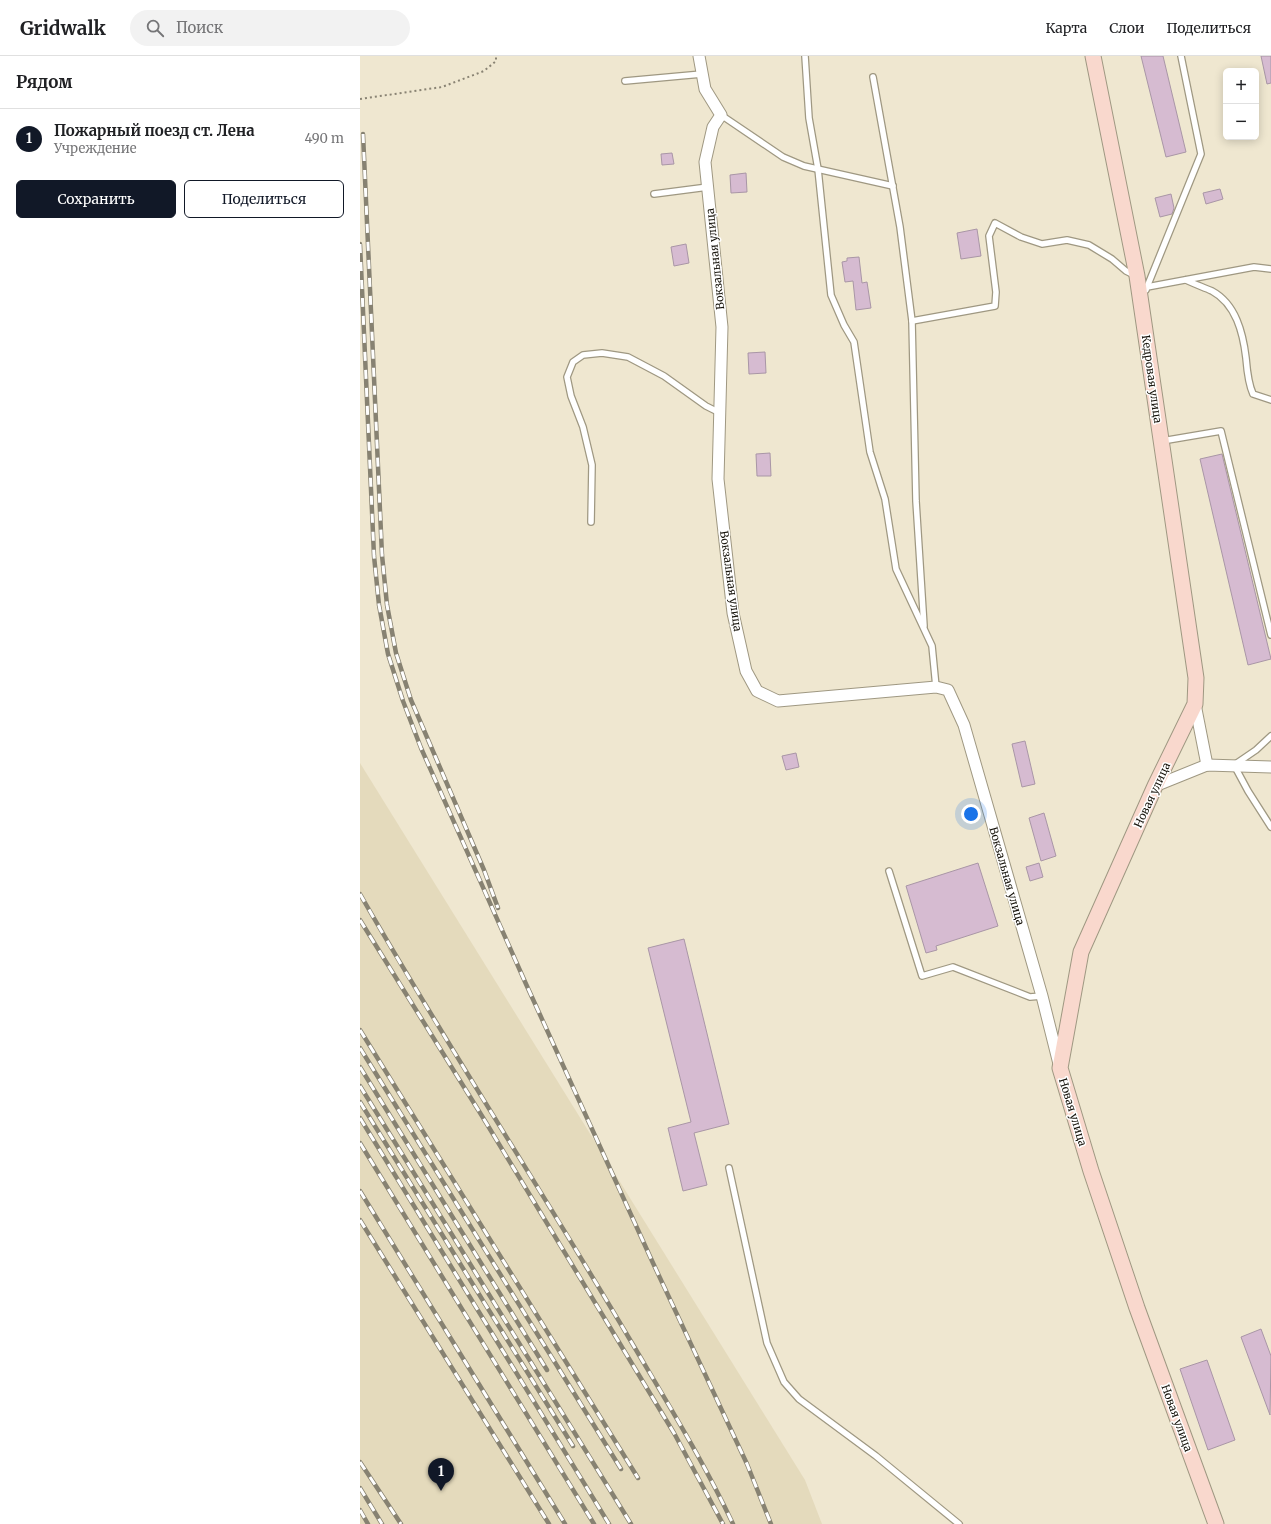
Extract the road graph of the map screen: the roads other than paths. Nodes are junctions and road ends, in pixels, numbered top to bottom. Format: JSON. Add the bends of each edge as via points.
{"nodes":[{"id":1,"x":699,"y":56,"type":"edge"},
{"id":2,"x":805,"y":56,"type":"edge"},
{"id":3,"x":1093,"y":56,"type":"edge"},
{"id":4,"x":1181,"y":56,"type":"edge"},
{"id":5,"x":702,"y":74,"type":"junction"},
{"id":6,"x":873,"y":77,"type":"dead end"},
{"id":7,"x":625,"y":81,"type":"dead end"},
{"id":8,"x":721,"y":115,"type":"junction"},
{"id":9,"x":818,"y":168,"type":"junction"},
{"id":10,"x":893,"y":186,"type":"junction"},
{"id":11,"x":708,"y":187,"type":"junction"},
{"id":12,"x":654,"y":194,"type":"dead end"},
{"id":13,"x":1271,"y":269,"type":"edge"},
{"id":14,"x":1137,"y":276,"type":"junction"},
{"id":15,"x":1186,"y":280,"type":"junction"},
{"id":16,"x":1144,"y":293,"type":"junction"},
{"id":17,"x":912,"y":321,"type":"junction"},
{"id":18,"x":1271,"y":400,"type":"edge"},
{"id":19,"x":720,"y":413,"type":"junction"},
{"id":20,"x":1160,"y":441,"type":"junction"},
{"id":21,"x":591,"y":522,"type":"dead end"},
{"id":22,"x":924,"y":630,"type":"junction"},
{"id":23,"x":1271,"y":635,"type":"edge"},
{"id":24,"x":936,"y":687,"type":"junction"},
{"id":25,"x":1195,"y":704,"type":"junction"},
{"id":26,"x":1271,"y":736,"type":"edge"},
{"id":27,"x":1207,"y":765,"type":"junction"},
{"id":28,"x":1234,"y":765,"type":"junction"},
{"id":29,"x":1271,"y":767,"type":"edge"},
{"id":30,"x":1155,"y":786,"type":"junction"},
{"id":31,"x":1271,"y":827,"type":"edge"},
{"id":32,"x":889,"y":871,"type":"dead end"},
{"id":33,"x":1042,"y":996,"type":"junction"},
{"id":34,"x":1060,"y":1068,"type":"junction"},
{"id":35,"x":730,"y":1168,"type":"dead end"},
{"id":36,"x":959,"y":1524,"type":"edge"},
{"id":37,"x":1216,"y":1524,"type":"edge"}],
"edges":[{"from":1,"to":5,"type":"street"},
{"from":2,"to":9,"type":"lane","via":[[809,118]]},
{"from":3,"to":14,"type":"street","name":"Кедровая улица"},
{"from":4,"to":16,"type":"lane","via":[[1201,154]]},
{"from":5,"to":7,"type":"lane"},
{"from":5,"to":8,"type":"street","via":[[705,89]]},
{"from":6,"to":10,"type":"lane"},
{"from":8,"to":9,"type":"lane","via":[[783,157],[804,166]]},
{"from":8,"to":11,"type":"street","name":"Вокзальная улица","via":[[713,127],[705,162]]},
{"from":9,"to":10,"type":"lane"},
{"from":9,"to":22,"type":"lane","via":[[831,295],[854,342],[870,452],[885,499],[896,569]]},
{"from":10,"to":17,"type":"lane"},
{"from":11,"to":12,"type":"lane"},
{"from":11,"to":19,"type":"street","name":"Вокзальная улица","via":[[722,327]]},
{"from":13,"to":15,"type":"lane","via":[[1254,267]]},
{"from":14,"to":16,"type":"street","name":"Кедровая улица"},
{"from":14,"to":17,"type":"lane","via":[[1089,245],[1067,240],[1042,244],[1021,237],[995,223],[989,236],[996,292],[994,306]]},
{"from":15,"to":16,"type":"lane"},
{"from":15,"to":18,"type":"lane","via":[[1212,291],[1228,306],[1237,319],[1245,346],[1249,386],[1253,394]]},
{"from":16,"to":20,"type":"street","name":"Кедровая улица"},
{"from":17,"to":22,"type":"lane","via":[[916,501]]},
{"from":19,"to":21,"type":"lane","via":[[664,376],[628,357],[602,353],[583,354],[573,362],[567,377],[570,396],[583,427],[592,465]]},
{"from":19,"to":24,"type":"street","name":"Вокзальная улица","via":[[718,479],[733,613],[746,671],[757,691],[778,701]]},
{"from":20,"to":23,"type":"lane","via":[[1221,431]]},
{"from":20,"to":25,"type":"street","name":"Кедровая улица","via":[[1196,678]]},
{"from":22,"to":24,"type":"lane","via":[[932,646]]},
{"from":24,"to":33,"type":"street","name":"Вокзальная улица","via":[[948,690],[964,725]]},
{"from":25,"to":27,"type":"street"},
{"from":25,"to":30,"type":"street","name":"Новая улица"},
{"from":26,"to":28,"type":"lane"},
{"from":27,"to":28,"type":"street"},
{"from":27,"to":30,"type":"street"},
{"from":28,"to":29,"type":"street"},
{"from":28,"to":31,"type":"lane"},
{"from":30,"to":34,"type":"street","name":"Новая улица","via":[[1081,952]]},
{"from":32,"to":33,"type":"lane","via":[[922,976],[953,967],[1030,997]]},
{"from":33,"to":34,"type":"street","name":"Вокзальная улица"},
{"from":34,"to":37,"type":"street","name":"Новая улица","via":[[1091,1171],[1135,1300]]},
{"from":35,"to":36,"type":"lane","via":[[767,1343],[784,1382],[799,1399],[876,1456]]}]}
